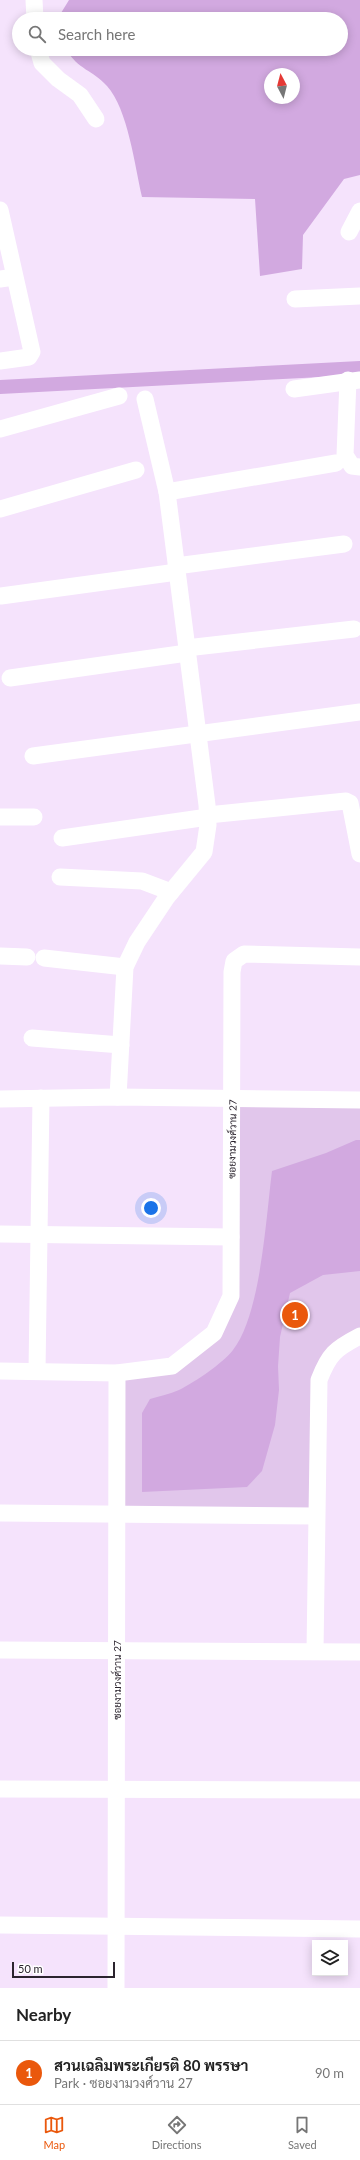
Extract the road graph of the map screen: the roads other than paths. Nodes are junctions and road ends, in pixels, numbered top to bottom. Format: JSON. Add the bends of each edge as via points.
{"nodes":[{"id":1,"x":34,"y":0,"type":"edge"},
{"id":2,"x":35,"y":12,"type":"edge"},
{"id":3,"x":40,"y":56,"type":"edge"},
{"id":4,"x":96,"y":119,"type":"dead end"},
{"id":5,"x":0,"y":210,"type":"edge"},
{"id":6,"x":360,"y":211,"type":"edge"},
{"id":7,"x":350,"y":232,"type":"dead end"},
{"id":8,"x":7,"y":278,"type":"edge"},
{"id":9,"x":360,"y":296,"type":"edge"},
{"id":10,"x":295,"y":299,"type":"dead end"},
{"id":11,"x":0,"y":361,"type":"edge"},
{"id":12,"x":354,"y":380,"type":"edge"},
{"id":13,"x":294,"y":389,"type":"dead end"},
{"id":14,"x":119,"y":396,"type":"dead end"},
{"id":15,"x":146,"y":399,"type":"dead end"},
{"id":16,"x":0,"y":429,"type":"edge"},
{"id":17,"x":336,"y":463,"type":"dead end"},
{"id":18,"x":360,"y":467,"type":"edge"},
{"id":19,"x":136,"y":470,"type":"dead end"},
{"id":20,"x":167,"y":492,"type":"junction"},
{"id":21,"x":0,"y":509,"type":"edge"},
{"id":22,"x":344,"y":544,"type":"dead end"},
{"id":23,"x":176,"y":569,"type":"junction"},
{"id":24,"x":1,"y":596,"type":"edge"},
{"id":25,"x":354,"y":629,"type":"dead end"},
{"id":26,"x":186,"y":651,"type":"junction"},
{"id":27,"x":10,"y":678,"type":"dead end"},
{"id":28,"x":360,"y":712,"type":"edge"},
{"id":29,"x":198,"y":734,"type":"junction"},
{"id":30,"x":33,"y":756,"type":"dead end"},
{"id":31,"x":208,"y":816,"type":"junction"},
{"id":32,"x":0,"y":817,"type":"edge"},
{"id":33,"x":34,"y":817,"type":"dead end"},
{"id":34,"x":62,"y":838,"type":"dead end"},
{"id":35,"x":360,"y":854,"type":"edge"},
{"id":36,"x":60,"y":877,"type":"dead end"},
{"id":37,"x":171,"y":892,"type":"junction"},
{"id":38,"x":0,"y":956,"type":"edge"},
{"id":39,"x":360,"y":957,"type":"edge"},
{"id":40,"x":125,"y":967,"type":"junction"},
{"id":41,"x":32,"y":1038,"type":"dead end"},
{"id":42,"x":121,"y":1045,"type":"junction"},
{"id":43,"x":118,"y":1097,"type":"junction"},
{"id":44,"x":41,"y":1098,"type":"junction"},
{"id":45,"x":0,"y":1099,"type":"edge"},
{"id":46,"x":233,"y":1099,"type":"junction"},
{"id":47,"x":360,"y":1100,"type":"edge"},
{"id":48,"x":0,"y":1234,"type":"edge"},
{"id":49,"x":39,"y":1235,"type":"junction"},
{"id":50,"x":231,"y":1237,"type":"junction"},
{"id":51,"x":360,"y":1336,"type":"edge"},
{"id":52,"x":0,"y":1371,"type":"edge"},
{"id":53,"x":37,"y":1372,"type":"junction"},
{"id":54,"x":117,"y":1373,"type":"junction"},
{"id":55,"x":0,"y":1513,"type":"edge"},
{"id":56,"x":117,"y":1515,"type":"junction"},
{"id":57,"x":315,"y":1516,"type":"junction"},
{"id":58,"x":0,"y":1650,"type":"edge"},
{"id":59,"x":117,"y":1651,"type":"junction"},
{"id":60,"x":315,"y":1651,"type":"junction"},
{"id":61,"x":360,"y":1652,"type":"edge"},
{"id":62,"x":0,"y":1789,"type":"edge"},
{"id":63,"x":116,"y":1790,"type":"junction"},
{"id":64,"x":360,"y":1790,"type":"edge"},
{"id":65,"x":0,"y":1924,"type":"edge"},
{"id":66,"x":116,"y":1926,"type":"junction"},
{"id":67,"x":360,"y":1929,"type":"edge"},
{"id":68,"x":116,"y":1988,"type":"edge"}],
"edges":[{"from":1,"to":2,"type":"street"},
{"from":3,"to":4,"type":"street","via":[[42,63],[58,79],[80,95]]},
{"from":5,"to":8,"type":"street"},
{"from":6,"to":7,"type":"street"},
{"from":8,"to":11,"type":"street","via":[[32,352],[29,357]]},
{"from":9,"to":10,"type":"street"},
{"from":12,"to":13,"type":"street"},
{"from":12,"to":18,"type":"street","via":[[345,455],[352,466]]},
{"from":14,"to":16,"type":"street"},
{"from":15,"to":20,"type":"street"},
{"from":17,"to":20,"type":"street"},
{"from":19,"to":21,"type":"street"},
{"from":20,"to":23,"type":"street"},
{"from":22,"to":23,"type":"street"},
{"from":23,"to":24,"type":"street"},
{"from":23,"to":26,"type":"street"},
{"from":25,"to":26,"type":"street"},
{"from":26,"to":27,"type":"street"},
{"from":26,"to":29,"type":"street"},
{"from":28,"to":29,"type":"street"},
{"from":29,"to":30,"type":"street"},
{"from":29,"to":31,"type":"street"},
{"from":31,"to":34,"type":"street"},
{"from":31,"to":35,"type":"street","via":[[346,801],[350,803],[353,811]]},
{"from":31,"to":37,"type":"street","via":[[204,852]]},
{"from":32,"to":33,"type":"street"},
{"from":36,"to":37,"type":"street","via":[[142,881]]},
{"from":37,"to":40,"type":"street","via":[[137,942]]},
{"from":38,"to":40,"type":"street","via":[[35,957]]},
{"from":39,"to":46,"type":"street","name":"ซอยงามวงศ์วาน 27","via":[[244,954],[234,961]]},
{"from":40,"to":42,"type":"street"},
{"from":41,"to":42,"type":"street"},
{"from":42,"to":43,"type":"street"},
{"from":43,"to":44,"type":"street"},
{"from":43,"to":46,"type":"street"},
{"from":44,"to":45,"type":"street"},
{"from":44,"to":49,"type":"street"},
{"from":46,"to":47,"type":"street"},
{"from":46,"to":50,"type":"street","name":"ซอยงามวงศ์วาน 27"},
{"from":48,"to":49,"type":"street"},
{"from":49,"to":50,"type":"street"},
{"from":49,"to":53,"type":"street"},
{"from":50,"to":54,"type":"street","name":"ซอยงามวงศ์วาน 27","via":[[231,1296],[214,1333],[172,1366]]},
{"from":51,"to":57,"type":"street","via":[[340,1347],[326,1360],[319,1380]]},
{"from":52,"to":53,"type":"street","name":"ซอยงามวงศ์วาน 27"},
{"from":53,"to":54,"type":"street","name":"ซอยงามวงศ์วาน 27"},
{"from":54,"to":56,"type":"street","name":"ซอยงามวงศ์วาน 27"},
{"from":55,"to":56,"type":"street"},
{"from":56,"to":57,"type":"street"},
{"from":56,"to":59,"type":"street","name":"ซอยงามวงศ์วาน 27"},
{"from":57,"to":60,"type":"street"},
{"from":58,"to":59,"type":"street"},
{"from":59,"to":60,"type":"street"},
{"from":59,"to":63,"type":"street","name":"ซอยงามวงศ์วาน 27"},
{"from":60,"to":61,"type":"street"},
{"from":62,"to":63,"type":"street"},
{"from":63,"to":64,"type":"street"},
{"from":63,"to":66,"type":"street","name":"ซอยงามวงศ์วาน 27"},
{"from":65,"to":66,"type":"street"},
{"from":66,"to":67,"type":"street"},
{"from":66,"to":68,"type":"street","name":"ซอยงามวงศ์วาน 27"}]}
